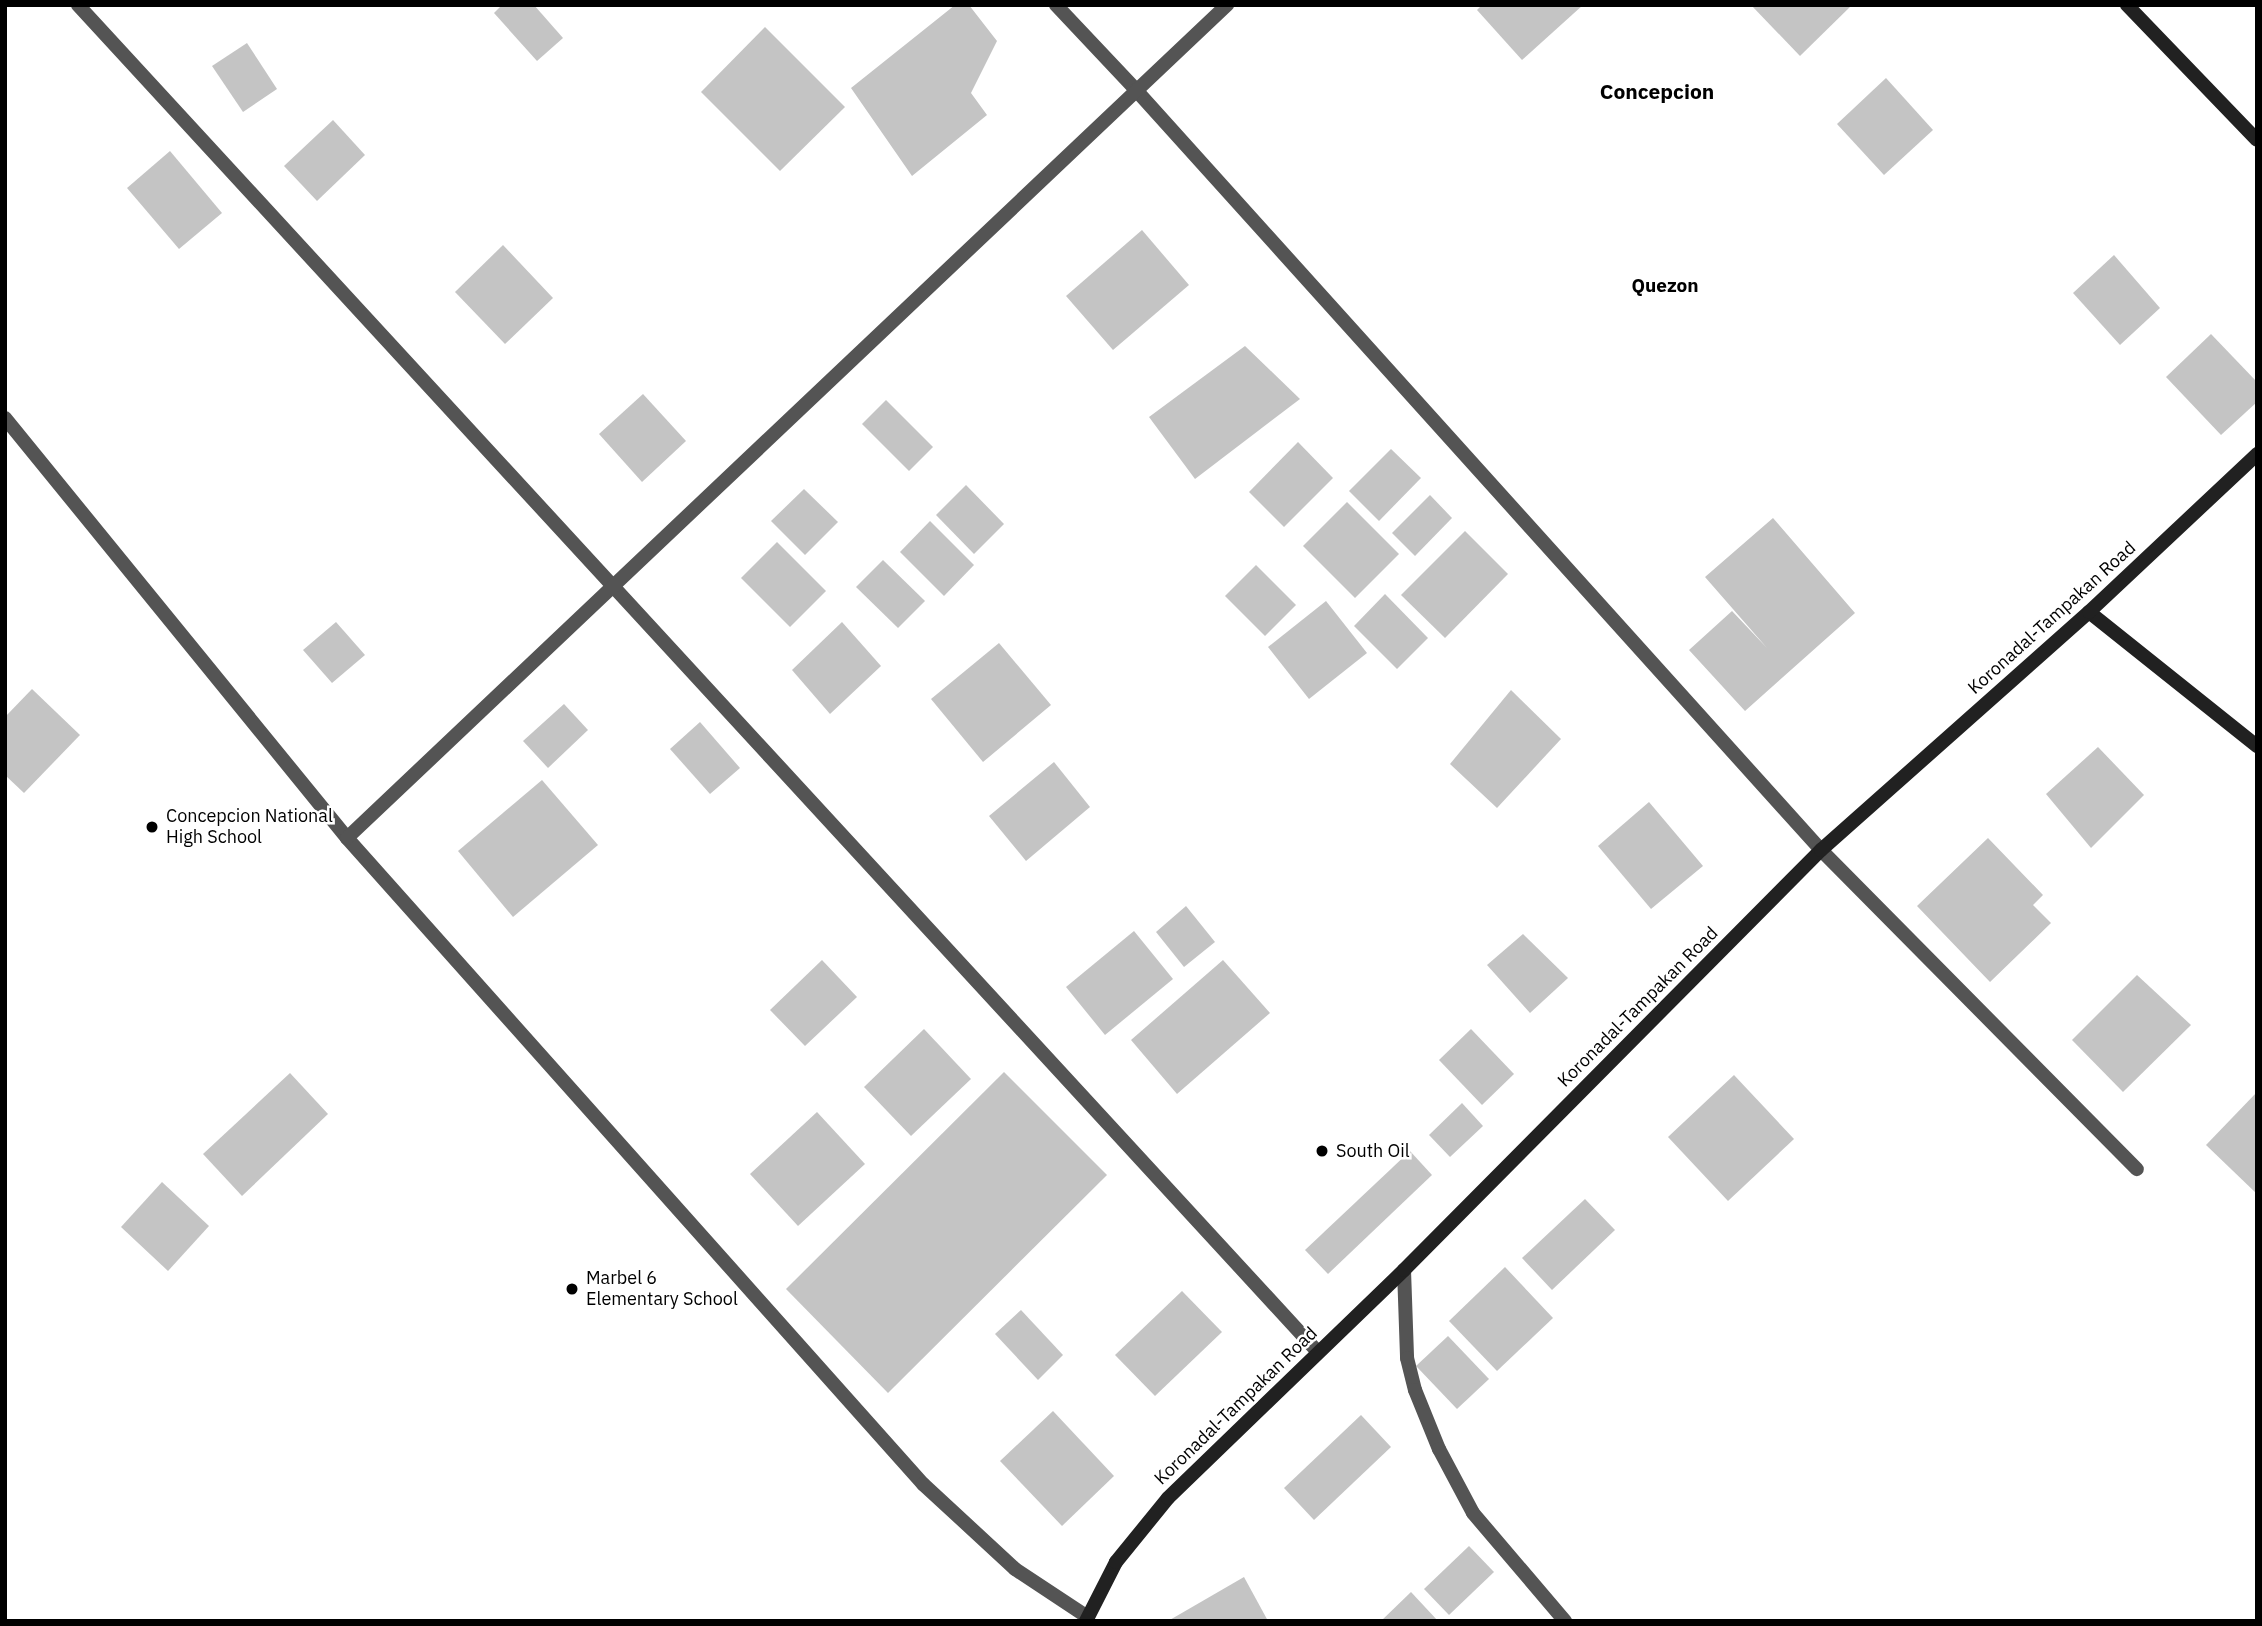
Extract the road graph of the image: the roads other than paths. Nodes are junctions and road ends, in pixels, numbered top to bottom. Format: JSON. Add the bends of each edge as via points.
{"nodes":[{"id":1,"x":78,"y":5,"type":"edge"},
{"id":2,"x":1056,"y":5,"type":"edge"},
{"id":3,"x":1227,"y":5,"type":"edge"},
{"id":4,"x":2127,"y":5,"type":"edge"},
{"id":5,"x":1136,"y":90,"type":"junction"},
{"id":6,"x":2257,"y":140,"type":"edge"},
{"id":7,"x":5,"y":418,"type":"edge"},
{"id":8,"x":2257,"y":454,"type":"edge"},
{"id":9,"x":613,"y":586,"type":"junction"},
{"id":10,"x":2089,"y":612,"type":"junction"},
{"id":11,"x":2257,"y":746,"type":"edge"},
{"id":12,"x":347,"y":838,"type":"junction"},
{"id":13,"x":1821,"y":850,"type":"junction"},
{"id":14,"x":2137,"y":1169,"type":"dead end"},
{"id":15,"x":1404,"y":1270,"type":"junction"},
{"id":16,"x":1318,"y":1352,"type":"junction"},
{"id":17,"x":1086,"y":1618,"type":"edge"},
{"id":18,"x":1565,"y":1621,"type":"edge"}],
"edges":[{"from":1,"to":9,"type":"street"},
{"from":2,"to":5,"type":"street"},
{"from":3,"to":5,"type":"street"},
{"from":4,"to":6,"type":"main road"},
{"from":5,"to":9,"type":"street"},
{"from":5,"to":13,"type":"street"},
{"from":7,"to":12,"type":"street"},
{"from":8,"to":10,"type":"main road","name":"Koronadal-Tampakan Road"},
{"from":9,"to":12,"type":"street"},
{"from":9,"to":16,"type":"street"},
{"from":10,"to":11,"type":"main road"},
{"from":10,"to":13,"type":"main road","name":"Koronadal-Tampakan Road"},
{"from":12,"to":17,"type":"street","via":[[923,1484],[1015,1569]]},
{"from":13,"to":14,"type":"street"},
{"from":13,"to":15,"type":"main road","name":"Koronadal-Tampakan Road"},
{"from":15,"to":16,"type":"main road","name":"Koronadal-Tampakan Road"},
{"from":15,"to":18,"type":"street","via":[[1407,1358],[1439,1449],[1473,1513]]},
{"from":16,"to":17,"type":"main road","name":"Koronadal-Tampakan Road","via":[[1168,1498],[1116,1562]]}]}
